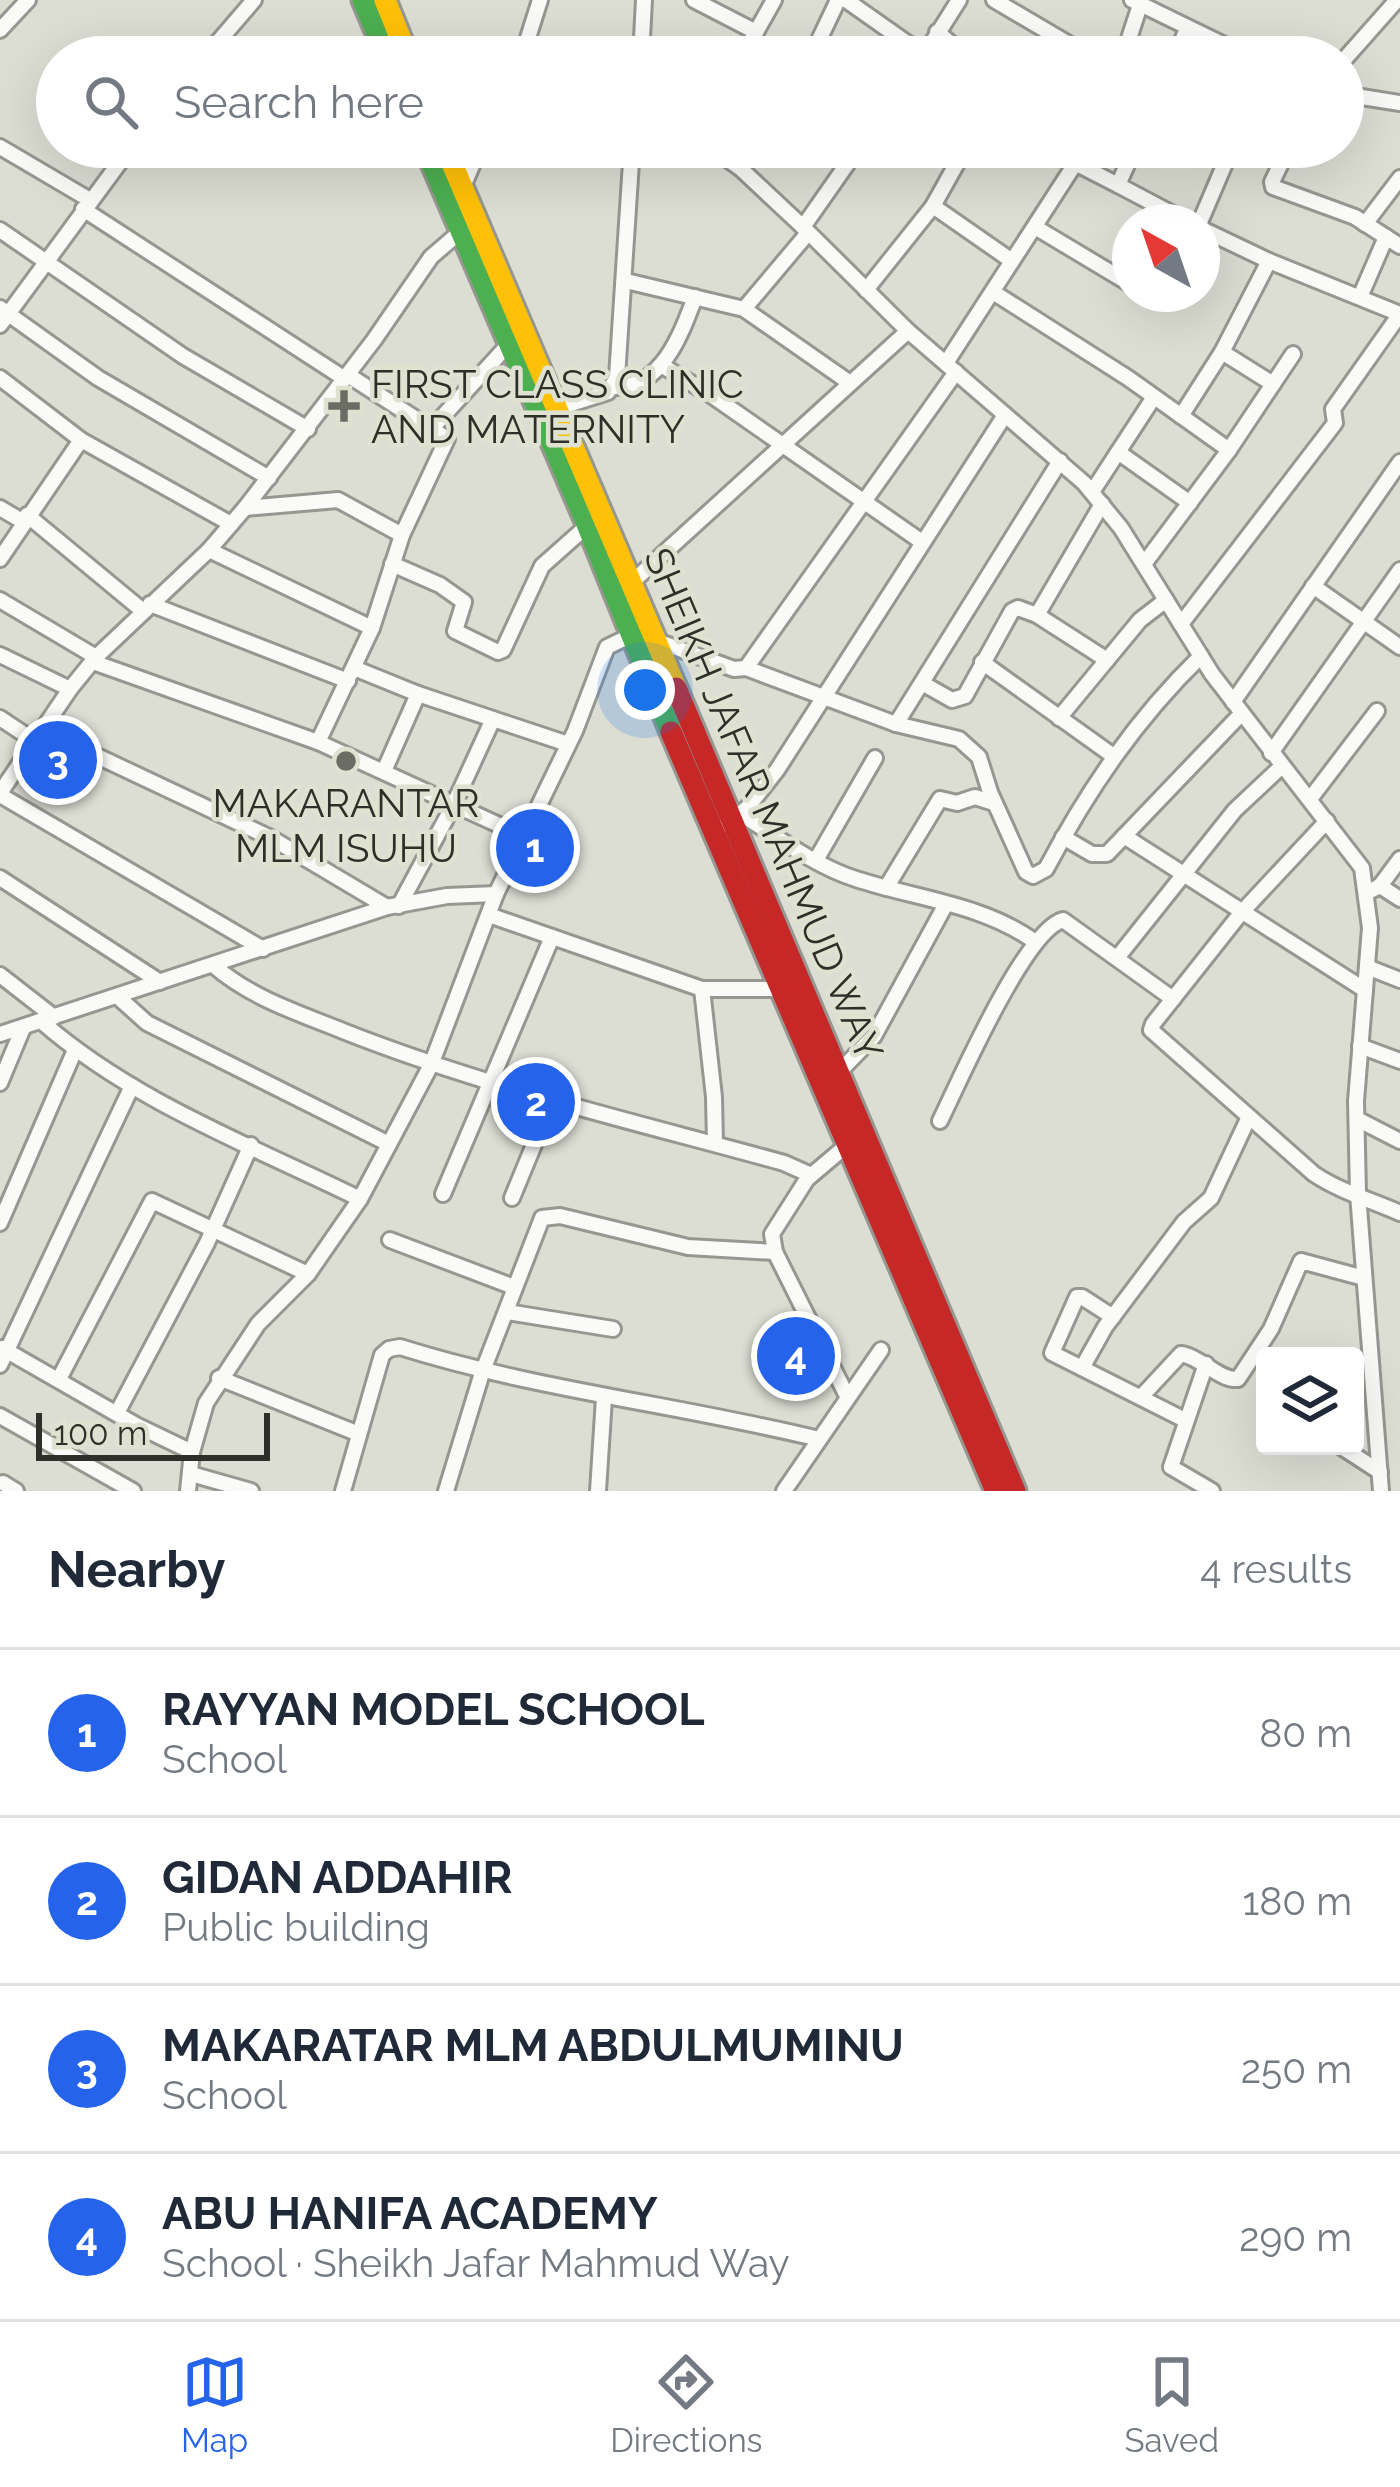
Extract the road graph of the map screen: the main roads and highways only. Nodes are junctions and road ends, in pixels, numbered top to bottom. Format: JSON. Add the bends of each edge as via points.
{"nodes":[{"id":1,"x":363,"y":0,"type":"edge"},
{"id":2,"x":390,"y":3,"type":"edge"},
{"id":3,"x":378,"y":36,"type":"edge"},
{"id":4,"x":401,"y":36,"type":"edge"},
{"id":5,"x":434,"y":168,"type":"edge"},
{"id":6,"x":454,"y":168,"type":"edge"},
{"id":7,"x":996,"y":1491,"type":"edge"},
{"id":8,"x":1015,"y":1491,"type":"edge"}],
"edges":[{"from":1,"to":3,"type":"main road"},
{"from":2,"to":4,"type":"main road"},
{"from":5,"to":7,"type":"main road","name":"SHEIKH JAFAR MAHMUD WAY"},
{"from":6,"to":8,"type":"main road","name":"SHEIKH JAFAR MAHMUD WAY","via":[[736,818]]}]}
